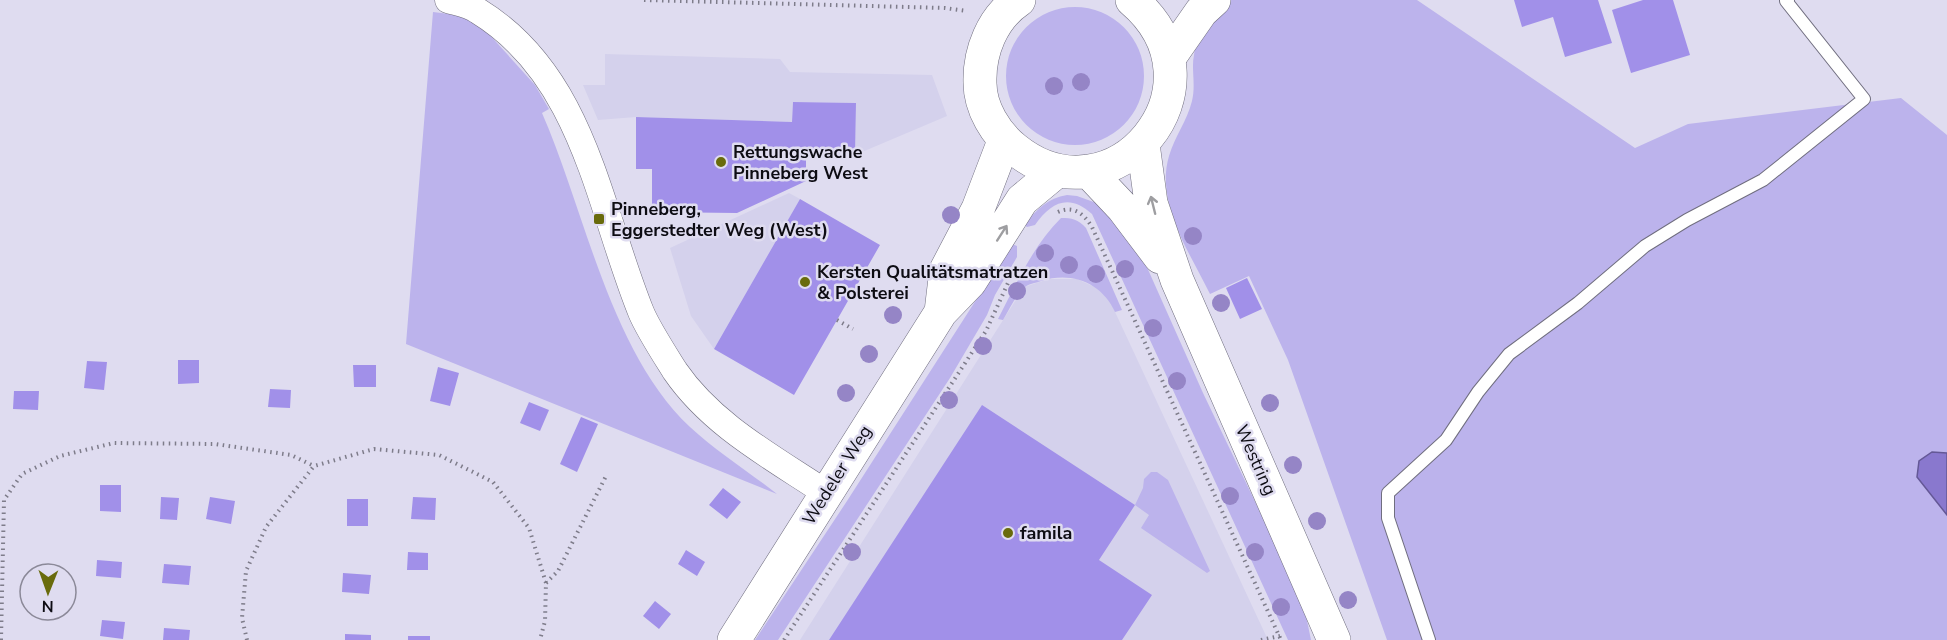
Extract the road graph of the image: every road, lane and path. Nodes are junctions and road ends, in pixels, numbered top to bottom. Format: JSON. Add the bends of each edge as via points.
{"nodes":[{"id":1,"x":448,"y":0,"type":"edge"},
{"id":2,"x":645,"y":0,"type":"edge"},
{"id":3,"x":1017,"y":0,"type":"edge"},
{"id":4,"x":1132,"y":0,"type":"edge"},
{"id":5,"x":1214,"y":0,"type":"edge"},
{"id":6,"x":1788,"y":0,"type":"edge"},
{"id":7,"x":967,"y":11,"type":"dead end"},
{"id":8,"x":1169,"y":58,"type":"junction"},
{"id":9,"x":1004,"y":141,"type":"junction"},
{"id":10,"x":1143,"y":144,"type":"junction"},
{"id":11,"x":1073,"y":171,"type":"junction"},
{"id":12,"x":1052,"y":214,"type":"dead end"},
{"id":13,"x":1011,"y":277,"type":"dead end"},
{"id":14,"x":1177,"y":280,"type":"junction"},
{"id":15,"x":941,"y":312,"type":"junction"},
{"id":16,"x":837,"y":320,"type":"dead end"},
{"id":17,"x":853,"y":329,"type":"dead end"},
{"id":18,"x":314,"y":466,"type":"junction"},
{"id":19,"x":606,"y":476,"type":"dead end"},
{"id":20,"x":826,"y":493,"type":"junction"},
{"id":21,"x":546,"y":583,"type":"junction"},
{"id":22,"x":1281,"y":638,"type":"edge"},
{"id":23,"x":1,"y":640,"type":"edge"},
{"id":24,"x":247,"y":640,"type":"edge"},
{"id":25,"x":540,"y":640,"type":"edge"},
{"id":26,"x":734,"y":640,"type":"edge"},
{"id":27,"x":784,"y":640,"type":"edge"},
{"id":28,"x":1261,"y":640,"type":"edge"},
{"id":29,"x":1334,"y":640,"type":"edge"},
{"id":30,"x":1429,"y":640,"type":"edge"}],
"edges":[{"from":1,"to":20,"type":"street","via":[[476,9],[509,33],[546,75],[570,114],[642,314],[676,371],[718,420]]},
{"from":2,"to":7,"type":"path"},
{"from":3,"to":9,"type":"main road","via":[[995,24],[982,53],[980,84],[987,114]]},
{"from":4,"to":8,"type":"main road","via":[[1160,32]]},
{"from":5,"to":8,"type":"main road"},
{"from":6,"to":30,"type":"lane","via":[[1864,99],[1763,180],[1645,246],[1509,354],[1446,440],[1388,493],[1388,518]]},
{"from":8,"to":10,"type":"main road","via":[[1170,89],[1161,119]]},
{"from":9,"to":11,"type":"main road","via":[[1028,160]]},
{"from":9,"to":15,"type":"main road","name":"Wedeler Weg","via":[[978,208],[946,270]]},
{"from":10,"to":11,"type":"main road","via":[[1118,163]]},
{"from":14,"to":10,"type":"main road","name":"Westring","one_way":true,"via":[[1151,203]]},
{"from":11,"to":14,"type":"main road","name":"Westring","via":[[1123,208]]},
{"from":15,"to":11,"type":"main road","name":"Wedeler Weg","one_way":true,"via":[[970,282],[1022,200]]},
{"from":12,"to":22,"type":"path","via":[[1074,209],[1085,215],[1092,227]]},
{"from":13,"to":27,"type":"path","via":[[974,351]]},
{"from":14,"to":29,"type":"main road","name":"Westring"},
{"from":15,"to":20,"type":"main road","name":"Wedeler Weg"},
{"from":16,"to":17,"type":"path"},
{"from":18,"to":21,"type":"path","via":[[374,449],[439,455],[493,482],[529,528]]},
{"from":18,"to":23,"type":"path","via":[[291,455],[215,444],[114,443],[60,456],[22,474],[4,500]]},
{"from":18,"to":24,"type":"path","via":[[266,527],[246,571],[242,618]]},
{"from":19,"to":21,"type":"path","via":[[558,571]]},
{"from":20,"to":26,"type":"main road","name":"Wedeler Weg"},
{"from":21,"to":25,"type":"path"},
{"from":22,"to":28,"type":"path"}]}
